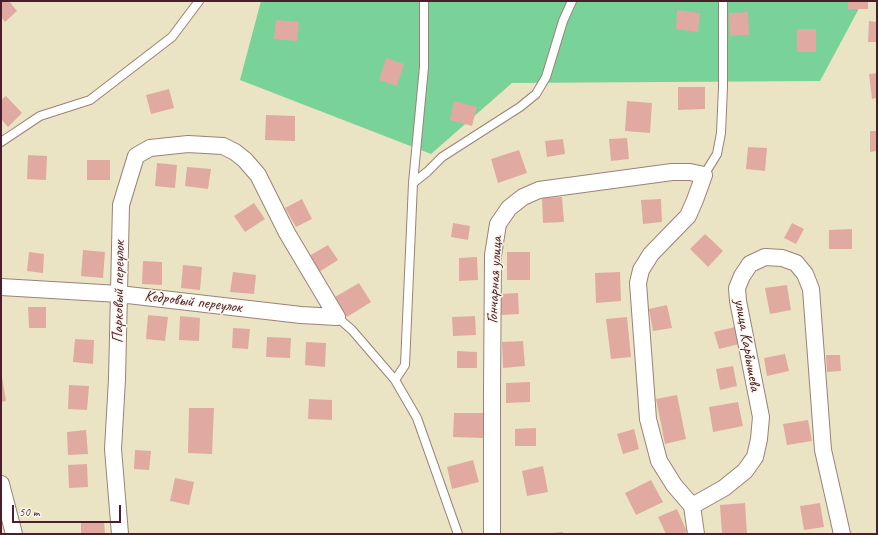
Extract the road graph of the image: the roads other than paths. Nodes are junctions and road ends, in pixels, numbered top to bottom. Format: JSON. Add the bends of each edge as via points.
{"nodes":[{"id":1,"x":200,"y":1,"type":"edge"},
{"id":2,"x":424,"y":1,"type":"edge"},
{"id":3,"x":572,"y":1,"type":"edge"},
{"id":4,"x":724,"y":1,"type":"edge"},
{"id":5,"x":1,"y":142,"type":"edge"},
{"id":6,"x":704,"y":175,"type":"junction"},
{"id":7,"x":413,"y":183,"type":"junction"},
{"id":8,"x":1,"y":287,"type":"edge"},
{"id":9,"x":119,"y":294,"type":"junction"},
{"id":10,"x":337,"y":317,"type":"junction"},
{"id":11,"x":395,"y":380,"type":"junction"},
{"id":12,"x":1,"y":484,"type":"edge"},
{"id":13,"x":692,"y":506,"type":"junction"},
{"id":14,"x":14,"y":534,"type":"edge"},
{"id":15,"x":120,"y":534,"type":"edge"},
{"id":16,"x":458,"y":534,"type":"edge"},
{"id":17,"x":492,"y":534,"type":"edge"},
{"id":18,"x":696,"y":534,"type":"edge"},
{"id":19,"x":842,"y":534,"type":"edge"}],
"edges":[{"from":1,"to":5,"type":"lane","via":[[172,37],[90,100],[40,116]]},
{"from":2,"to":7,"type":"lane","via":[[424,66]]},
{"from":3,"to":7,"type":"lane","via":[[563,20],[546,76],[536,94],[442,157]]},
{"from":4,"to":6,"type":"lane","via":[[721,132],[717,154]]},
{"from":6,"to":13,"type":"street","via":[[688,216],[651,254],[641,270],[638,283],[648,419],[659,460],[674,485]]},
{"from":6,"to":17,"type":"street","name":"Гончарная улица","via":[[672,172],[539,190],[513,204],[498,224],[493,255]]},
{"from":7,"to":11,"type":"lane","via":[[405,365]]},
{"from":8,"to":9,"type":"street","name":"Кедровый переулок"},
{"from":9,"to":10,"type":"street","name":"Кедровый переулок"},
{"from":9,"to":10,"type":"street","name":"Парковый переулок","via":[[121,205],[136,156],[150,148],[188,144],[223,146],[245,160],[258,175],[287,233]]},
{"from":9,"to":15,"type":"street","name":"Парковый переулок","via":[[113,449]]},
{"from":10,"to":11,"type":"lane","via":[[352,330]]},
{"from":11,"to":16,"type":"lane","via":[[417,418]]},
{"from":12,"to":14,"type":"street"},
{"from":13,"to":18,"type":"street"},
{"from":13,"to":19,"type":"street","name":"улица Карбышева","via":[[724,488],[745,471],[755,457],[761,417],[737,288],[750,264],[765,257],[782,258],[796,263],[805,274],[811,289],[823,450]]}]}
